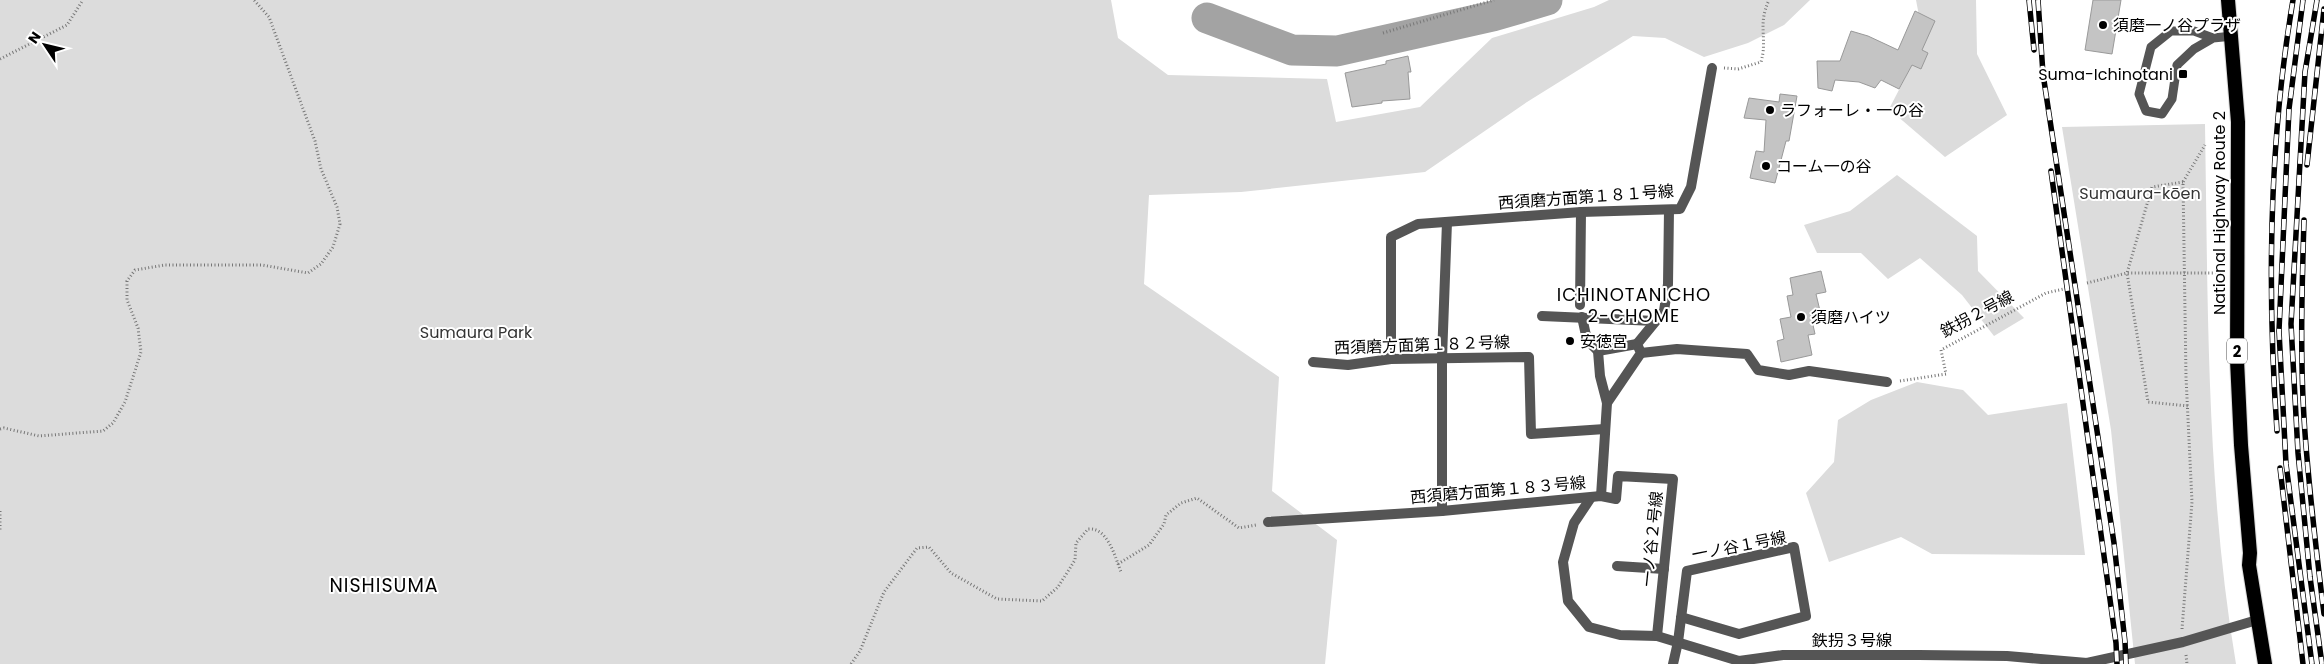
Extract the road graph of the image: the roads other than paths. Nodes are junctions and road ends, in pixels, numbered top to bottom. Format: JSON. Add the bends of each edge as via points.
{"nodes":[{"id":1,"x":2228,"y":0,"type":"edge"},
{"id":2,"x":2233,"y":36,"type":"junction"},
{"id":3,"x":2213,"y":38,"type":"junction"},
{"id":4,"x":1712,"y":68,"type":"road end"},
{"id":5,"x":1669,"y":210,"type":"junction"},
{"id":6,"x":1581,"y":212,"type":"junction"},
{"id":7,"x":1447,"y":222,"type":"junction"},
{"id":8,"x":1580,"y":305,"type":"dead end"},
{"id":9,"x":1542,"y":316,"type":"dead end"},
{"id":10,"x":1582,"y":318,"type":"junction"},
{"id":11,"x":1655,"y":321,"type":"junction"},
{"id":12,"x":1636,"y":344,"type":"junction"},
{"id":13,"x":1598,"y":351,"type":"junction"},
{"id":14,"x":1641,"y":354,"type":"junction"},
{"id":15,"x":1442,"y":358,"type":"junction"},
{"id":16,"x":1391,"y":359,"type":"junction"},
{"id":17,"x":1313,"y":362,"type":"dead end"},
{"id":18,"x":1887,"y":382,"type":"road end"},
{"id":19,"x":1607,"y":403,"type":"junction"},
{"id":20,"x":1605,"y":429,"type":"junction"},
{"id":21,"x":1601,"y":496,"type":"junction"},
{"id":22,"x":1590,"y":499,"type":"junction"},
{"id":23,"x":1442,"y":511,"type":"junction"},
{"id":24,"x":1268,"y":522,"type":"road end"},
{"id":25,"x":1617,"y":566,"type":"dead end"},
{"id":26,"x":1664,"y":569,"type":"junction"},
{"id":27,"x":1681,"y":617,"type":"junction"},
{"id":28,"x":2257,"y":620,"type":"junction"},
{"id":29,"x":1657,"y":636,"type":"junction"},
{"id":30,"x":1678,"y":642,"type":"junction"},
{"id":31,"x":2087,"y":663,"type":"edge"},
{"id":32,"x":1673,"y":664,"type":"edge"},
{"id":33,"x":2265,"y":664,"type":"edge"}],
"edges":[{"from":1,"to":2,"type":"highway","name":"National Highway Route 2","number":"2"},
{"from":2,"to":3,"type":"lane"},
{"from":2,"to":28,"type":"highway","name":"National Highway Route 2","number":"2","via":[[2238,170],[2236,273],[2240,445],[2249,565]]},
{"from":3,"to":3,"type":"lane","via":[[2194,49],[2177,65],[2172,99],[2162,114],[2146,111],[2139,94],[2152,46],[2171,31],[2194,31]]},
{"from":4,"to":5,"type":"street","name":"西須磨方面第１８１号線","via":[[1690,187],[1680,209]]},
{"from":5,"to":6,"type":"street","name":"西須磨方面第１８１号線"},
{"from":5,"to":11,"type":"street","via":[[1668,284],[1664,311]]},
{"from":6,"to":7,"type":"street","name":"西須磨方面第１８１号線"},
{"from":6,"to":8,"type":"street"},
{"from":7,"to":15,"type":"street"},
{"from":7,"to":16,"type":"street","name":"西須磨方面第１８１号線","via":[[1418,224],[1391,237]]},
{"from":9,"to":10,"type":"street"},
{"from":10,"to":11,"type":"street"},
{"from":10,"to":13,"type":"street","via":[[1587,340]]},
{"from":11,"to":12,"type":"street"},
{"from":12,"to":13,"type":"street"},
{"from":12,"to":14,"type":"street"},
{"from":13,"to":19,"type":"street"},
{"from":14,"to":18,"type":"street","via":[[1676,349],[1747,354],[1758,370],[1789,375],[1809,371]]},
{"from":14,"to":19,"type":"street"},
{"from":15,"to":16,"type":"street","name":"西須磨方面第１８２号線"},
{"from":15,"to":20,"type":"street","name":"西須磨方面第１８２号線","via":[[1530,357],[1531,434]]},
{"from":15,"to":23,"type":"street"},
{"from":16,"to":17,"type":"street","name":"西須磨方面第１８２号線","via":[[1348,365]]},
{"from":19,"to":20,"type":"street","name":"西須磨方面第１８３号線"},
{"from":20,"to":21,"type":"street","name":"西須磨方面第１８３号線"},
{"from":21,"to":22,"type":"street","name":"西須磨方面第１８３号線"},
{"from":21,"to":26,"type":"street","name":"一ノ谷２号線","via":[[1616,499],[1618,476],[1674,479]]},
{"from":22,"to":23,"type":"street","name":"西須磨方面第１８３号線"},
{"from":22,"to":29,"type":"street","name":"鉄拐３号線","via":[[1574,523],[1563,562],[1568,601],[1589,627],[1620,635]]},
{"from":23,"to":24,"type":"street","name":"西須磨方面第１８３号線"},
{"from":25,"to":26,"type":"street"},
{"from":26,"to":29,"type":"street","name":"一ノ谷２号線"},
{"from":27,"to":27,"type":"street","name":"一ノ谷１号線","via":[[1687,571],[1794,547],[1806,616],[1739,634]]},
{"from":27,"to":30,"type":"street","name":"一ノ谷１号線"},
{"from":28,"to":31,"type":"street","name":"鉄拐３号線","via":[[2183,642]]},
{"from":28,"to":33,"type":"highway","name":"National Highway Route 2","number":"2"},
{"from":29,"to":30,"type":"street","name":"鉄拐３号線"},
{"from":30,"to":31,"type":"street","name":"鉄拐３号線","via":[[1739,661],[1783,655],[1919,655],[2007,656]]},
{"from":30,"to":32,"type":"street","name":"一ノ谷１号線"}]}
